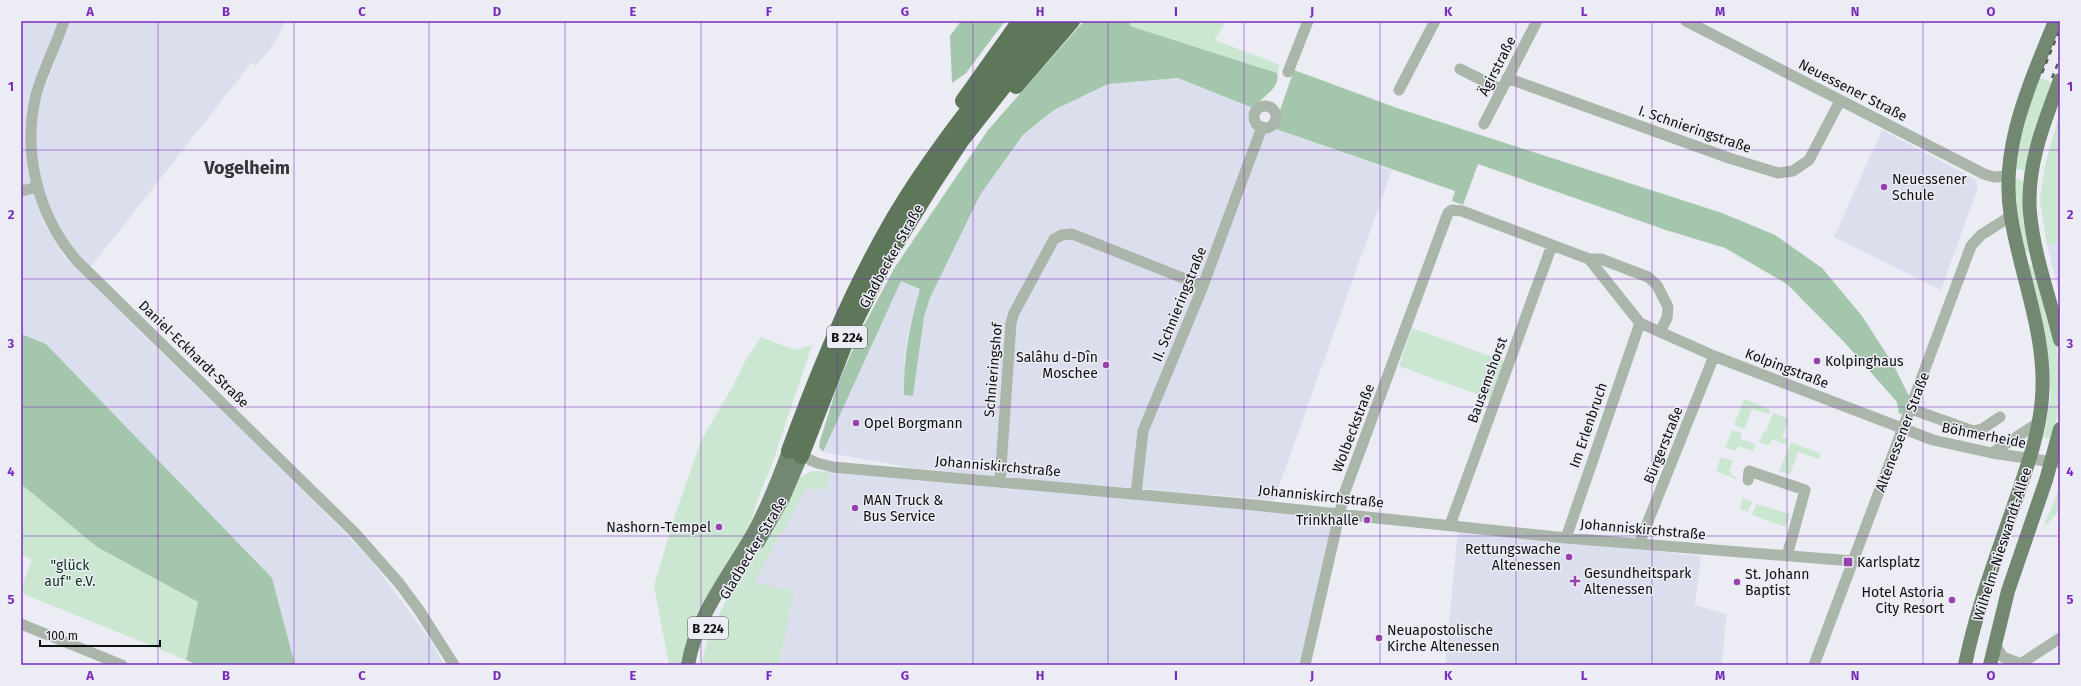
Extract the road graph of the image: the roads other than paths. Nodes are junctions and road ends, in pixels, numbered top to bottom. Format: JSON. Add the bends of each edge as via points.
{"nodes":[{"id":1,"x":64,"y":21,"type":"edge"},
{"id":2,"x":1020,"y":21,"type":"edge"},
{"id":3,"x":1038,"y":21,"type":"edge"},
{"id":4,"x":1055,"y":21,"type":"edge"},
{"id":5,"x":1072,"y":21,"type":"edge"},
{"id":6,"x":1308,"y":21,"type":"edge"},
{"id":7,"x":1435,"y":21,"type":"edge"},
{"id":8,"x":1537,"y":21,"type":"edge"},
{"id":9,"x":1686,"y":21,"type":"edge"},
{"id":10,"x":2056,"y":21,"type":"edge"},
{"id":11,"x":1460,"y":69,"type":"dead end"},
{"id":12,"x":1288,"y":72,"type":"dead end"},
{"id":13,"x":1507,"y":78,"type":"junction"},
{"id":14,"x":2060,"y":80,"type":"edge"},
{"id":15,"x":1399,"y":90,"type":"dead end"},
{"id":16,"x":1502,"y":90,"type":"junction"},
{"id":17,"x":1840,"y":101,"type":"junction"},
{"id":18,"x":1484,"y":124,"type":"dead end"},
{"id":19,"x":1262,"y":127,"type":"dead end"},
{"id":20,"x":961,"y":141,"type":"junction"},
{"id":21,"x":2009,"y":176,"type":"junction"},
{"id":22,"x":919,"y":179,"type":"junction"},
{"id":23,"x":2030,"y":182,"type":"junction"},
{"id":24,"x":38,"y":187,"type":"junction"},
{"id":25,"x":21,"y":191,"type":"edge"},
{"id":26,"x":2011,"y":216,"type":"junction"},
{"id":27,"x":1552,"y":245,"type":"junction"},
{"id":28,"x":2018,"y":253,"type":"junction"},
{"id":29,"x":2038,"y":256,"type":"junction"},
{"id":30,"x":1589,"y":259,"type":"junction"},
{"id":31,"x":1203,"y":286,"type":"junction"},
{"id":32,"x":1640,"y":323,"type":"junction"},
{"id":33,"x":1660,"y":332,"type":"junction"},
{"id":34,"x":2060,"y":340,"type":"edge"},
{"id":35,"x":1714,"y":356,"type":"junction"},
{"id":36,"x":1911,"y":409,"type":"junction"},
{"id":37,"x":2000,"y":418,"type":"dead end"},
{"id":38,"x":2038,"y":423,"type":"junction"},
{"id":39,"x":1903,"y":429,"type":"junction"},
{"id":40,"x":2060,"y":429,"type":"edge"},
{"id":41,"x":795,"y":453,"type":"junction"},
{"id":42,"x":1992,"y":453,"type":"junction"},
{"id":43,"x":2029,"y":460,"type":"junction"},
{"id":44,"x":2056,"y":463,"type":"edge"},
{"id":45,"x":1748,"y":480,"type":"dead end"},
{"id":46,"x":1000,"y":482,"type":"junction"},
{"id":47,"x":1136,"y":494,"type":"junction"},
{"id":48,"x":1339,"y":513,"type":"junction"},
{"id":49,"x":1450,"y":525,"type":"junction"},
{"id":50,"x":1566,"y":538,"type":"junction"},
{"id":51,"x":1639,"y":544,"type":"junction"},
{"id":52,"x":1787,"y":556,"type":"junction"},
{"id":53,"x":1853,"y":561,"type":"junction"},
{"id":54,"x":21,"y":624,"type":"edge"},
{"id":55,"x":2060,"y":638,"type":"edge"},
{"id":56,"x":1994,"y":643,"type":"junction"},
{"id":57,"x":2020,"y":664,"type":"edge"},
{"id":58,"x":122,"y":665,"type":"edge"},
{"id":59,"x":454,"y":665,"type":"edge"},
{"id":60,"x":688,"y":665,"type":"edge"},
{"id":61,"x":697,"y":665,"type":"edge"},
{"id":62,"x":1305,"y":665,"type":"edge"},
{"id":63,"x":1814,"y":665,"type":"edge"},
{"id":64,"x":1965,"y":665,"type":"edge"},
{"id":65,"x":1990,"y":665,"type":"edge"}],
"edges":[{"from":1,"to":24,"type":"street","name":"Daniel-Eckhardt-Straße","via":[[40,82],[34,107],[32,146]]},
{"from":2,"to":22,"type":"highway","via":[[971,88]]},
{"from":3,"to":22,"type":"highway","name":"Gladbecker Straße","number":"B 224"},
{"from":4,"to":20,"type":"highway","name":"Gladbecker Straße","number":"B 224"},
{"from":5,"to":20,"type":"highway","via":[[1017,85]]},
{"from":6,"to":12,"type":"street"},
{"from":7,"to":15,"type":"street"},
{"from":8,"to":13,"type":"street","name":"Ägirstraße"},
{"from":9,"to":17,"type":"street","name":"Neuessener Straße"},
{"from":10,"to":21,"type":"main road","via":[[2028,88],[2017,123]]},
{"from":11,"to":16,"type":"street"},
{"from":13,"to":16,"type":"street","name":"Ägirstraße"},
{"from":13,"to":17,"type":"street","name":"I. Schnieringstraße","via":[[1778,173],[1793,171],[1809,160]]},
{"from":14,"to":23,"type":"main road","via":[[2039,140]]},
{"from":16,"to":18,"type":"street","name":"Ägirstraße"},
{"from":17,"to":21,"type":"street","name":"Neuessener Straße","via":[[1984,174],[1994,177]]},
{"from":19,"to":31,"type":"street","name":"II. Schnieringstraße"},
{"from":20,"to":41,"type":"highway","name":"Gladbecker Straße","number":"B 224","via":[[904,230],[863,304]]},
{"from":21,"to":23,"type":"main road","via":[[2020,174]]},
{"from":21,"to":26,"type":"main road","name":"Wilhelm-Nieswandt-Allee"},
{"from":22,"to":41,"type":"highway","name":"Gladbecker Straße","number":"B 224","via":[[851,299],[814,382]]},
{"from":23,"to":29,"type":"main road","via":[[2030,211]]},
{"from":24,"to":25,"type":"street"},
{"from":24,"to":59,"type":"street","name":"Daniel-Eckhardt-Straße","via":[[54,230],[77,261],[354,532],[399,583]]},
{"from":26,"to":28,"type":"main road","name":"Wilhelm-Nieswandt-Allee"},
{"from":26,"to":36,"type":"street","name":"Altenessener Straße","via":[[1981,235],[1971,246]]},
{"from":27,"to":30,"type":"street"},
{"from":27,"to":48,"type":"street","name":"Wolbeckstraße","via":[[1462,211],[1452,210],[1448,213]]},
{"from":27,"to":49,"type":"street","name":"Bausemshorst"},
{"from":28,"to":29,"type":"main road","via":[[2029,257]]},
{"from":28,"to":38,"type":"main road","name":"Wilhelm-Nieswandt-Allee","via":[[2041,352],[2042,398]]},
{"from":29,"to":34,"type":"main road"},
{"from":30,"to":32,"type":"street","name":"Kolpingstraße"},
{"from":30,"to":33,"type":"street","via":[[1601,259],[1648,277],[1657,285],[1668,307],[1667,318]]},
{"from":31,"to":46,"type":"street","name":"Schnieringshof","via":[[1072,234],[1054,239],[1011,323]]},
{"from":31,"to":47,"type":"street","name":"II. Schnieringstraße","via":[[1143,431]]},
{"from":32,"to":33,"type":"street","name":"Kolpingstraße"},
{"from":32,"to":50,"type":"street","name":"Im Erlenbruch"},
{"from":33,"to":35,"type":"street","name":"Kolpingstraße"},
{"from":35,"to":39,"type":"street","name":"Kolpingstraße"},
{"from":35,"to":51,"type":"street","name":"Bürgerstraße"},
{"from":36,"to":37,"type":"street","via":[[1973,431],[1982,429]]},
{"from":36,"to":39,"type":"street","name":"Altenessener Straße"},
{"from":38,"to":42,"type":"street"},
{"from":38,"to":43,"type":"main road","name":"Wilhelm-Nieswandt-Allee"},
{"from":39,"to":42,"type":"street","name":"Böhmerheide","via":[[1933,440]]},
{"from":39,"to":53,"type":"street","name":"Altenessener Straße"},
{"from":40,"to":44,"type":"main road","name":"Wilhelm-Nieswandt-Allee"},
{"from":41,"to":46,"type":"street","name":"Johanniskirchstraße","via":[[817,463],[833,466]]},
{"from":41,"to":60,"type":"main road","name":"Gladbecker Straße","number":"B 224","via":[[755,531],[710,603],[695,639]]},
{"from":41,"to":61,"type":"main road","name":"Gladbecker Straße","number":"B 224","via":[[774,515],[714,615],[704,637]]},
{"from":42,"to":43,"type":"street","name":"Böhmerheide"},
{"from":43,"to":44,"type":"street","name":"Böhmerheide"},
{"from":43,"to":64,"type":"main road","name":"Wilhelm-Nieswandt-Allee","via":[[1985,590]]},
{"from":44,"to":56,"type":"main road","name":"Wilhelm-Nieswandt-Allee","via":[[2008,591]]},
{"from":45,"to":52,"type":"street","via":[[1749,471],[1805,490]]},
{"from":46,"to":47,"type":"street","name":"Johanniskirchstraße"},
{"from":47,"to":48,"type":"street","name":"Johanniskirchstraße"},
{"from":48,"to":49,"type":"street","name":"Johanniskirchstraße"},
{"from":48,"to":62,"type":"street","name":"Wolbeckstraße"},
{"from":49,"to":50,"type":"street","name":"Johanniskirchstraße"},
{"from":50,"to":51,"type":"street","name":"Johanniskirchstraße"},
{"from":51,"to":52,"type":"street","name":"Johanniskirchstraße"},
{"from":52,"to":53,"type":"street","name":"Johanniskirchstraße"},
{"from":53,"to":63,"type":"street","name":"Altenessener Straße"},
{"from":54,"to":58,"type":"street"},
{"from":55,"to":57,"type":"street"},
{"from":56,"to":57,"type":"street","via":[[2003,658]]},
{"from":56,"to":65,"type":"main road","name":"Wilhelm-Nieswandt-Allee"}]}
